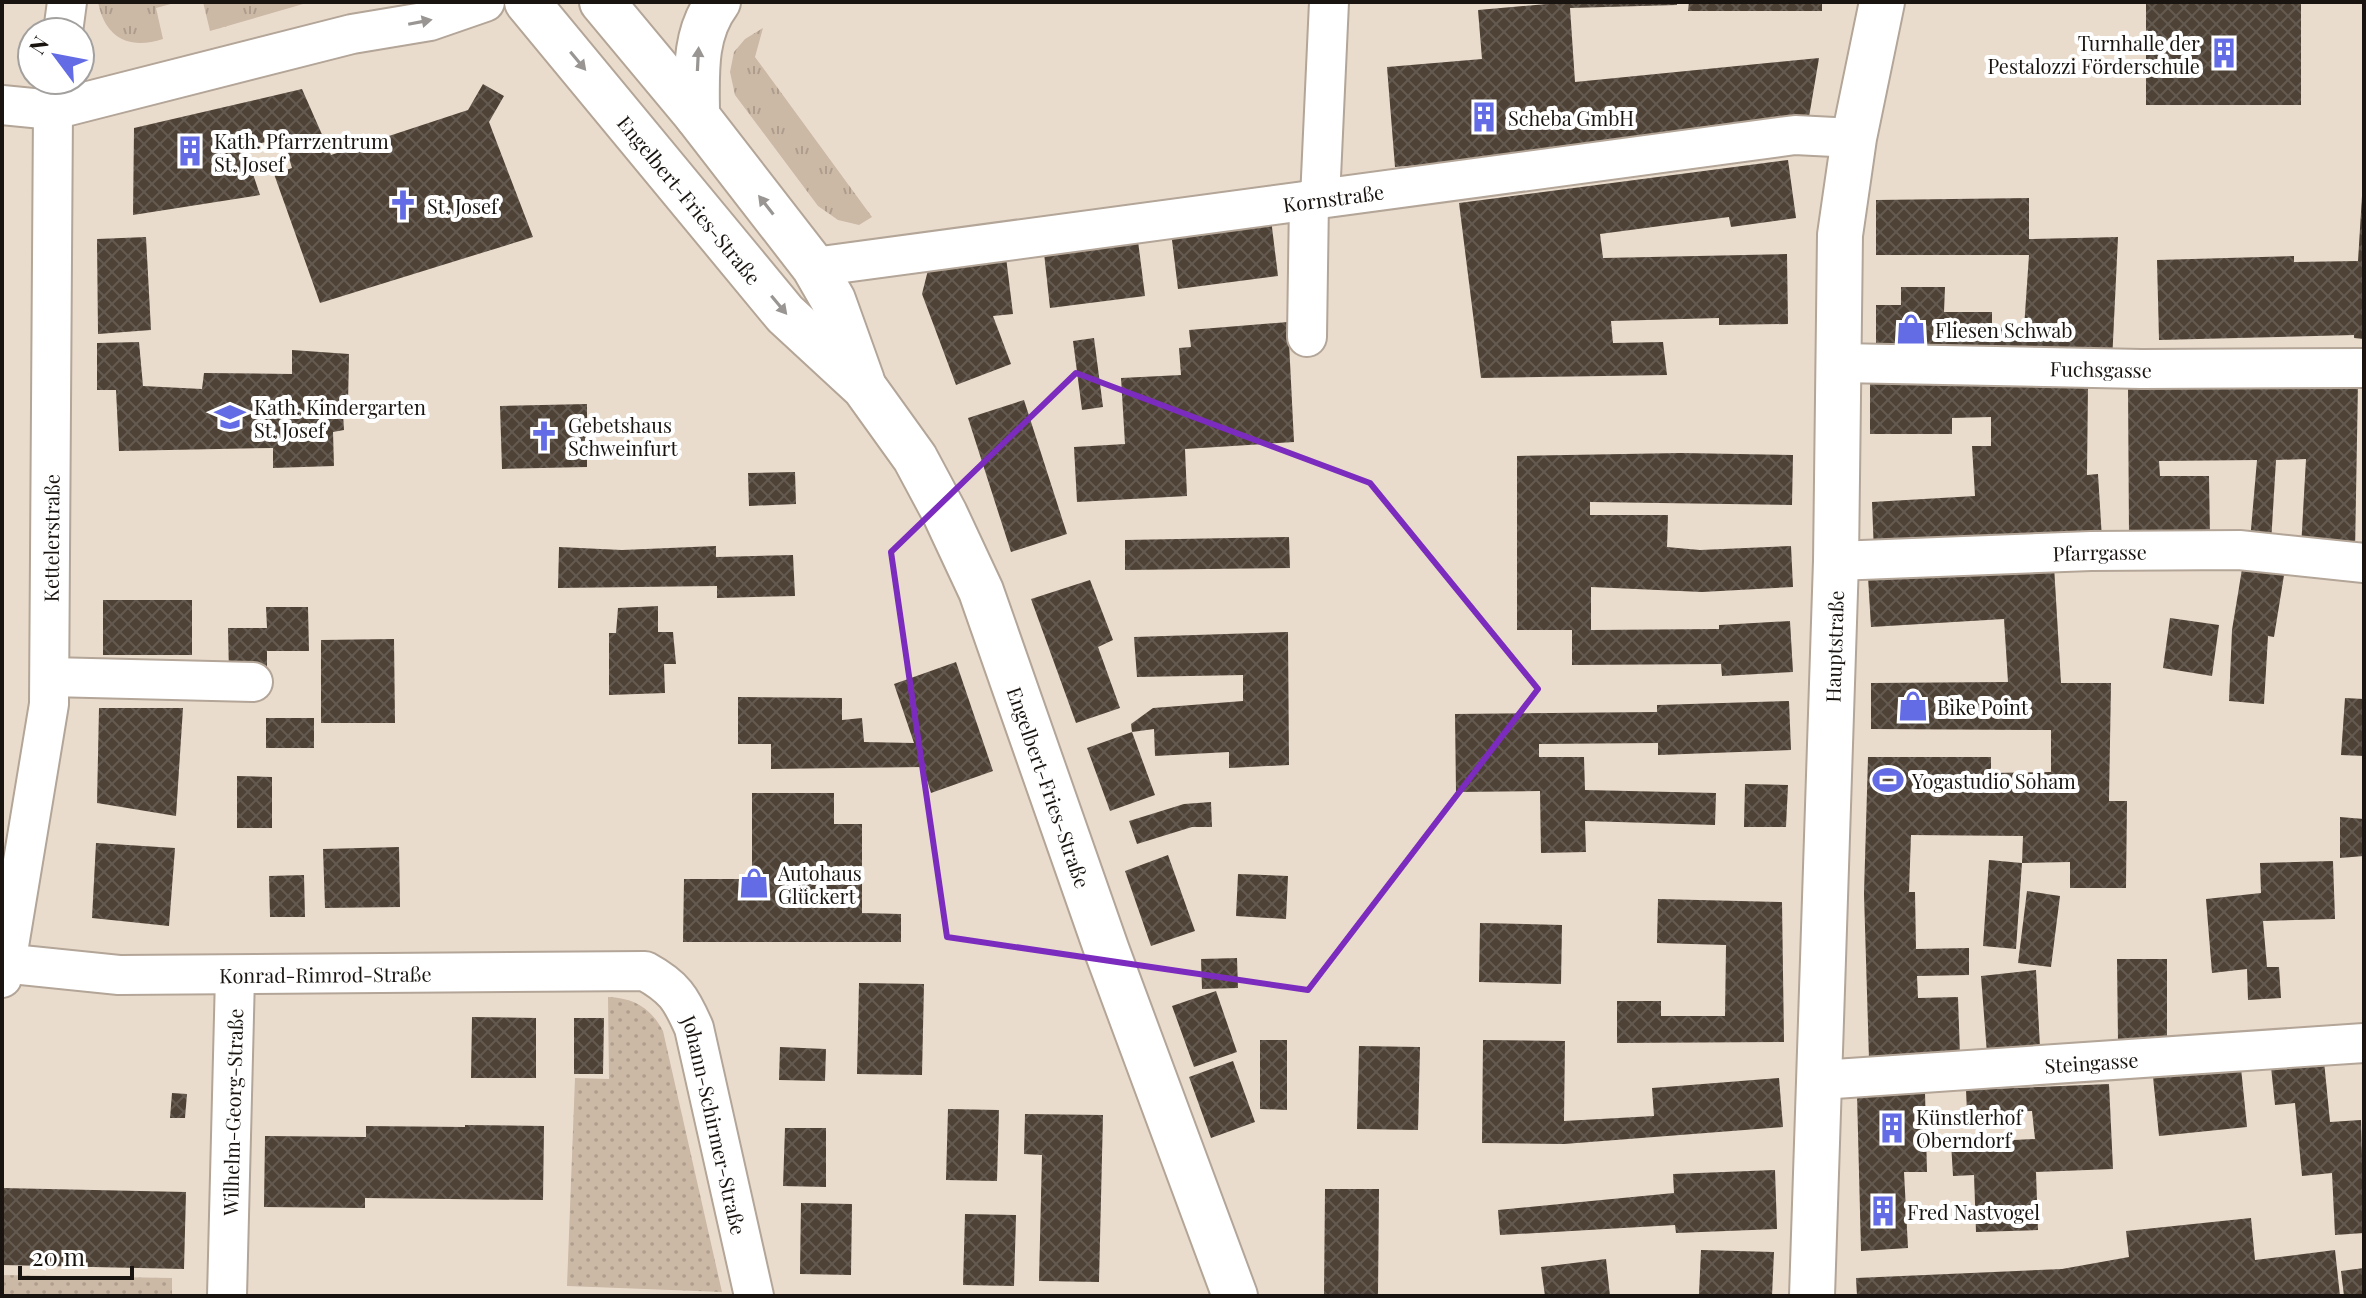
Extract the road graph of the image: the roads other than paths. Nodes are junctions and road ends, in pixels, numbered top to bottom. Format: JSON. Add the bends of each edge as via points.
{"nodes":[{"id":1,"x":386,"y":2,"type":"edge"},
{"id":2,"x":485,"y":2,"type":"edge"},
{"id":3,"x":527,"y":2,"type":"edge"},
{"id":4,"x":602,"y":2,"type":"edge"},
{"id":5,"x":718,"y":2,"type":"edge"},
{"id":6,"x":1329,"y":2,"type":"edge"},
{"id":7,"x":1882,"y":2,"type":"edge"},
{"id":8,"x":352,"y":34,"type":"junction"},
{"id":9,"x":96,"y":87,"type":"edge"},
{"id":10,"x":50,"y":96,"type":"edge"},
{"id":11,"x":55,"y":96,"type":"edge"},
{"id":12,"x":2,"y":105,"type":"edge"},
{"id":13,"x":697,"y":116,"type":"junction"},
{"id":14,"x":1854,"y":138,"type":"junction"},
{"id":15,"x":1314,"y":199,"type":"junction"},
{"id":16,"x":814,"y":267,"type":"junction"},
{"id":17,"x":1307,"y":337,"type":"dead end"},
{"id":18,"x":1839,"y":363,"type":"junction"},
{"id":19,"x":2364,"y":368,"type":"edge"},
{"id":20,"x":864,"y":387,"type":"junction"},
{"id":21,"x":1836,"y":561,"type":"junction"},
{"id":22,"x":2364,"y":563,"type":"edge"},
{"id":23,"x":50,"y":677,"type":"junction"},
{"id":24,"x":253,"y":682,"type":"dead end"},
{"id":25,"x":3,"y":969,"type":"edge"},
{"id":26,"x":645,"y":971,"type":"joint"},
{"id":27,"x":235,"y":976,"type":"junction"},
{"id":28,"x":2364,"y":1043,"type":"edge"},
{"id":29,"x":1820,"y":1080,"type":"junction"},
{"id":30,"x":227,"y":1296,"type":"edge"},
{"id":31,"x":754,"y":1296,"type":"edge"},
{"id":32,"x":1235,"y":1296,"type":"edge"},
{"id":33,"x":1812,"y":1296,"type":"edge"}],
"edges":[{"from":1,"to":8,"type":"street"},
{"from":8,"to":2,"type":"street","one_way":true,"via":[[430,21]]},
{"from":3,"to":20,"type":"main road","name":"Engelbert-Fries-Straße","one_way":true,"via":[[785,314]]},
{"from":4,"to":13,"type":"main road","name":"Engelbert-Fries-Straße"},
{"from":13,"to":5,"type":"main road","one_way":true,"via":[[698,50]]},
{"from":6,"to":15,"type":"street"},
{"from":7,"to":14,"type":"main road","name":"Hauptstraße"},
{"from":8,"to":9,"type":"street"},
{"from":10,"to":12,"type":"street"},
{"from":11,"to":23,"type":"street","name":"Kettelerstraße"},
{"from":16,"to":13,"type":"main road","name":"Engelbert-Fries-Straße","one_way":true},
{"from":14,"to":15,"type":"street","name":"Kornstraße","via":[[1795,135]]},
{"from":14,"to":18,"type":"main road","name":"Hauptstraße","via":[[1840,235]]},
{"from":15,"to":16,"type":"street","name":"Kornstraße"},
{"from":15,"to":17,"type":"street"},
{"from":16,"to":20,"type":"main road","name":"Engelbert-Fries-Straße","via":[[833,300]]},
{"from":18,"to":19,"type":"street","name":"Fuchsgasse"},
{"from":18,"to":21,"type":"main road","name":"Hauptstraße"},
{"from":20,"to":32,"type":"main road","name":"Engelbert-Fries-Straße","via":[[915,458],[981,591]]},
{"from":21,"to":22,"type":"street","name":"Pfarrgasse","via":[[2239,550]]},
{"from":21,"to":29,"type":"main road","name":"Hauptstraße"},
{"from":23,"to":24,"type":"street"},
{"from":23,"to":25,"type":"street","name":"Kettelerstraße"},
{"from":25,"to":27,"type":"street","name":"Konrad-Rimrod-Straße"},
{"from":26,"to":27,"type":"street","name":"Konrad-Rimrod-Straße"},
{"from":26,"to":31,"type":"street","name":"Johann-Schirmer-Straße","via":[[668,984],[694,1028]]},
{"from":27,"to":30,"type":"street","name":"Wilhelm-Georg-Straße"},
{"from":28,"to":29,"type":"street","name":"Steingasse"},
{"from":29,"to":33,"type":"main road","name":"Hauptstraße"}]}
